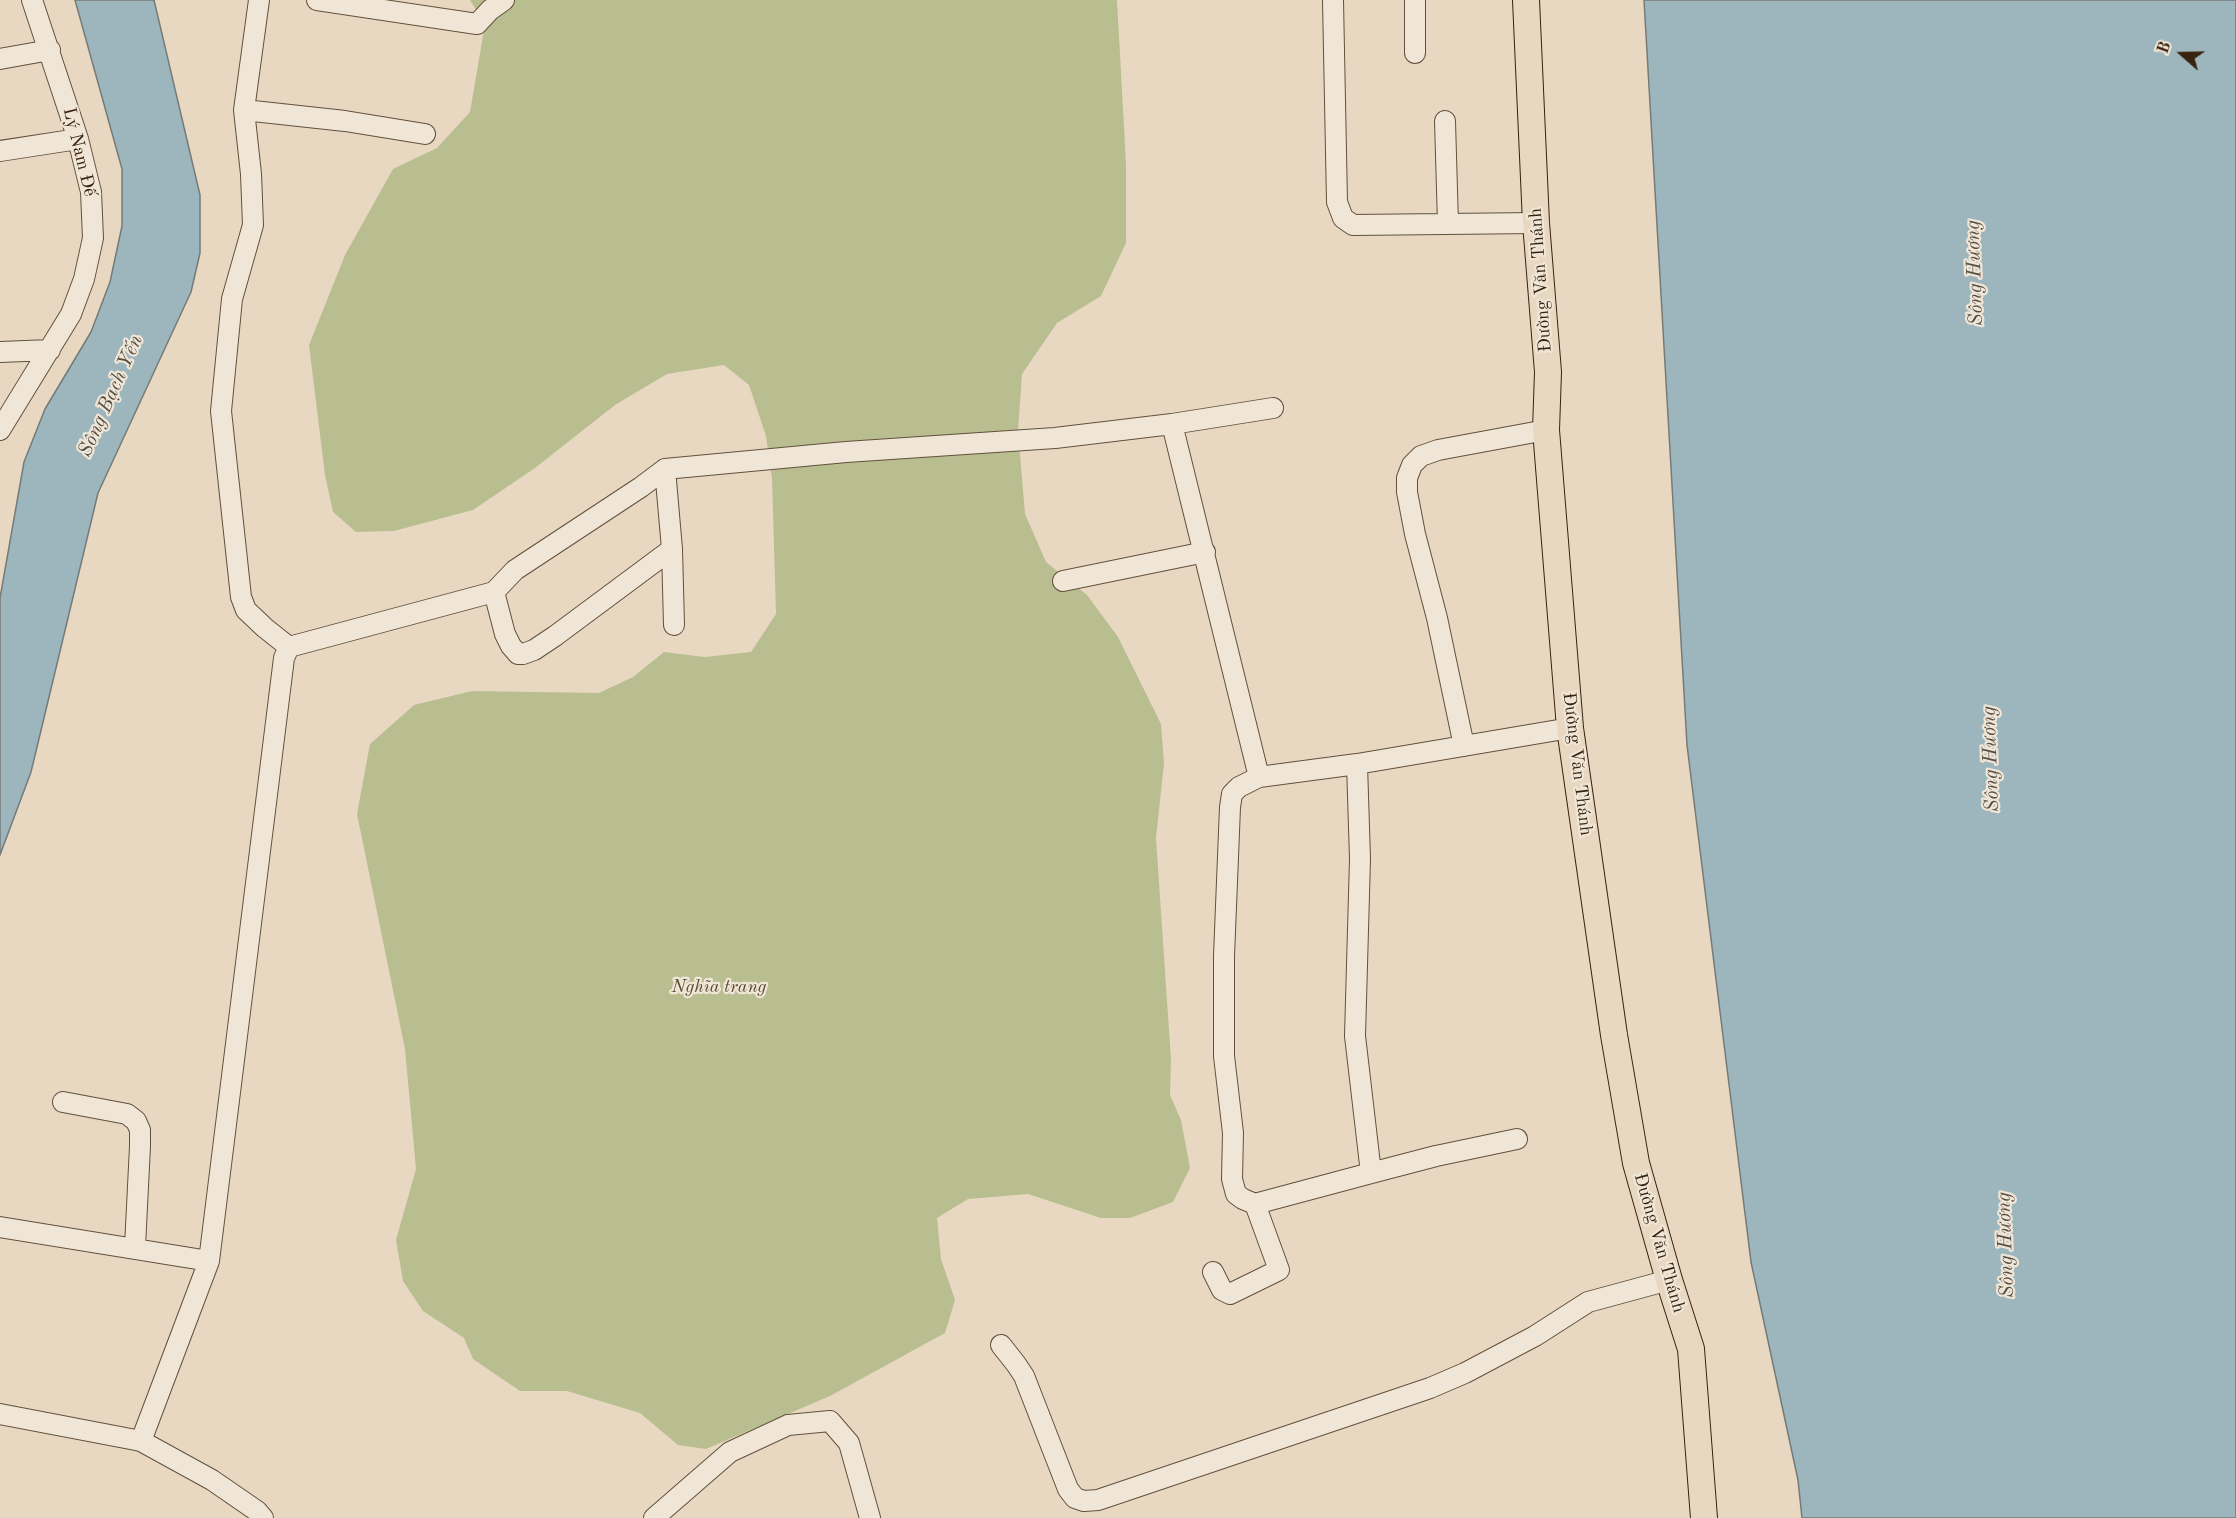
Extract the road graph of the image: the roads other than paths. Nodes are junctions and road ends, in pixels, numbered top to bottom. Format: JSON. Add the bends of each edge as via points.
{"nodes":[{"id":1,"x":32,"y":0,"type":"edge"},
{"id":2,"x":259,"y":0,"type":"edge"},
{"id":3,"x":316,"y":0,"type":"edge"},
{"id":4,"x":504,"y":0,"type":"edge"},
{"id":5,"x":1333,"y":0,"type":"edge"},
{"id":6,"x":1415,"y":0,"type":"edge"},
{"id":7,"x":1526,"y":0,"type":"edge"},
{"id":8,"x":50,"y":50,"type":"junction"},
{"id":9,"x":1415,"y":53,"type":"dead end"},
{"id":10,"x":0,"y":59,"type":"edge"},
{"id":11,"x":244,"y":110,"type":"junction"},
{"id":12,"x":1444,"y":121,"type":"dead end"},
{"id":13,"x":425,"y":134,"type":"dead end"},
{"id":14,"x":78,"y":139,"type":"junction"},
{"id":15,"x":0,"y":151,"type":"edge"},
{"id":16,"x":1536,"y":223,"type":"junction"},
{"id":17,"x":1448,"y":224,"type":"junction"},
{"id":18,"x":50,"y":350,"type":"junction"},
{"id":19,"x":0,"y":352,"type":"edge"},
{"id":20,"x":1273,"y":408,"type":"dead end"},
{"id":21,"x":1172,"y":424,"type":"junction"},
{"id":22,"x":0,"y":430,"type":"edge"},
{"id":23,"x":1546,"y":430,"type":"junction"},
{"id":24,"x":665,"y":469,"type":"junction"},
{"id":25,"x":672,"y":549,"type":"junction"},
{"id":26,"x":1205,"y":552,"type":"junction"},
{"id":27,"x":1063,"y":581,"type":"dead end"},
{"id":28,"x":494,"y":592,"type":"junction"},
{"id":29,"x":674,"y":625,"type":"dead end"},
{"id":30,"x":289,"y":646,"type":"junction"},
{"id":31,"x":1570,"y":728,"type":"junction"},
{"id":32,"x":1464,"y":746,"type":"junction"},
{"id":33,"x":1358,"y":764,"type":"junction"},
{"id":34,"x":1259,"y":777,"type":"junction"},
{"id":35,"x":63,"y":1102,"type":"dead end"},
{"id":36,"x":1517,"y":1139,"type":"dead end"},
{"id":37,"x":1371,"y":1173,"type":"junction"},
{"id":38,"x":1255,"y":1204,"type":"junction"},
{"id":39,"x":0,"y":1227,"type":"edge"},
{"id":40,"x":135,"y":1247,"type":"junction"},
{"id":41,"x":209,"y":1261,"type":"junction"},
{"id":42,"x":1213,"y":1272,"type":"dead end"},
{"id":43,"x":1669,"y":1280,"type":"junction"},
{"id":44,"x":1001,"y":1346,"type":"dead end"},
{"id":45,"x":0,"y":1414,"type":"edge"},
{"id":46,"x":141,"y":1441,"type":"junction"},
{"id":47,"x":263,"y":1518,"type":"edge"},
{"id":48,"x":654,"y":1518,"type":"edge"},
{"id":49,"x":870,"y":1518,"type":"edge"},
{"id":50,"x":1704,"y":1518,"type":"edge"}],
"edges":[{"from":1,"to":8,"type":"street","name":"Lý Nam Đế"},
{"from":2,"to":11,"type":"street"},
{"from":3,"to":4,"type":"street","via":[[477,24]]},
{"from":5,"to":17,"type":"street","via":[[1337,202],[1343,218],[1353,225]]},
{"from":6,"to":9,"type":"street"},
{"from":7,"to":16,"type":"main road","name":"Đường Văn Thánh"},
{"from":8,"to":10,"type":"street"},
{"from":8,"to":14,"type":"street","name":"Lý Nam Đế"},
{"from":11,"to":13,"type":"street"},
{"from":11,"to":30,"type":"street","via":[[253,225],[232,299],[221,411],[241,597],[246,610]]},
{"from":12,"to":17,"type":"street"},
{"from":14,"to":15,"type":"street"},
{"from":14,"to":18,"type":"street","name":"Lý Nam Đế","via":[[92,192],[93,238],[71,314]]},
{"from":16,"to":17,"type":"street"},
{"from":16,"to":23,"type":"main road","name":"Đường Văn Thánh","via":[[1548,372]]},
{"from":18,"to":19,"type":"street"},
{"from":18,"to":22,"type":"street","name":"Lý Nam Đế"},
{"from":20,"to":21,"type":"street"},
{"from":21,"to":24,"type":"street","via":[[1056,438]]},
{"from":21,"to":26,"type":"street"},
{"from":23,"to":31,"type":"main road","name":"Đường Văn Thánh"},
{"from":23,"to":32,"type":"street","via":[[1438,450],[1421,456],[1407,478]]},
{"from":24,"to":25,"type":"street"},
{"from":24,"to":28,"type":"street","via":[[515,570]]},
{"from":25,"to":28,"type":"street","via":[[555,636],[523,654],[518,654],[505,634]]},
{"from":25,"to":29,"type":"street"},
{"from":26,"to":27,"type":"street"},
{"from":26,"to":34,"type":"street"},
{"from":28,"to":30,"type":"street"},
{"from":30,"to":41,"type":"street","via":[[284,658]]},
{"from":31,"to":32,"type":"street"},
{"from":31,"to":43,"type":"main road","name":"Đường Văn Thánh","via":[[1636,1163]]},
{"from":32,"to":33,"type":"street"},
{"from":33,"to":34,"type":"street"},
{"from":33,"to":37,"type":"street","via":[[1360,859],[1355,1036]]},
{"from":34,"to":38,"type":"street","via":[[1232,794],[1224,956],[1224,1056],[1233,1133],[1232,1179],[1236,1194]]},
{"from":35,"to":40,"type":"street","via":[[127,1113],[136,1121],[140,1146]]},
{"from":36,"to":37,"type":"street"},
{"from":37,"to":38,"type":"street"},
{"from":38,"to":42,"type":"street","via":[[1279,1270],[1230,1294],[1222,1290]]},
{"from":39,"to":40,"type":"street"},
{"from":40,"to":41,"type":"street"},
{"from":41,"to":46,"type":"street"},
{"from":43,"to":44,"type":"street","via":[[1588,1302],[1535,1336],[1430,1388],[1098,1500],[1075,1498],[1068,1489],[1024,1376]]},
{"from":43,"to":50,"type":"main road","name":"Đường Văn Thánh","via":[[1691,1348]]},
{"from":45,"to":46,"type":"street"},
{"from":46,"to":47,"type":"street","via":[[212,1480]]},
{"from":48,"to":49,"type":"street","via":[[730,1452],[788,1425],[830,1421],[849,1443]]}]}
